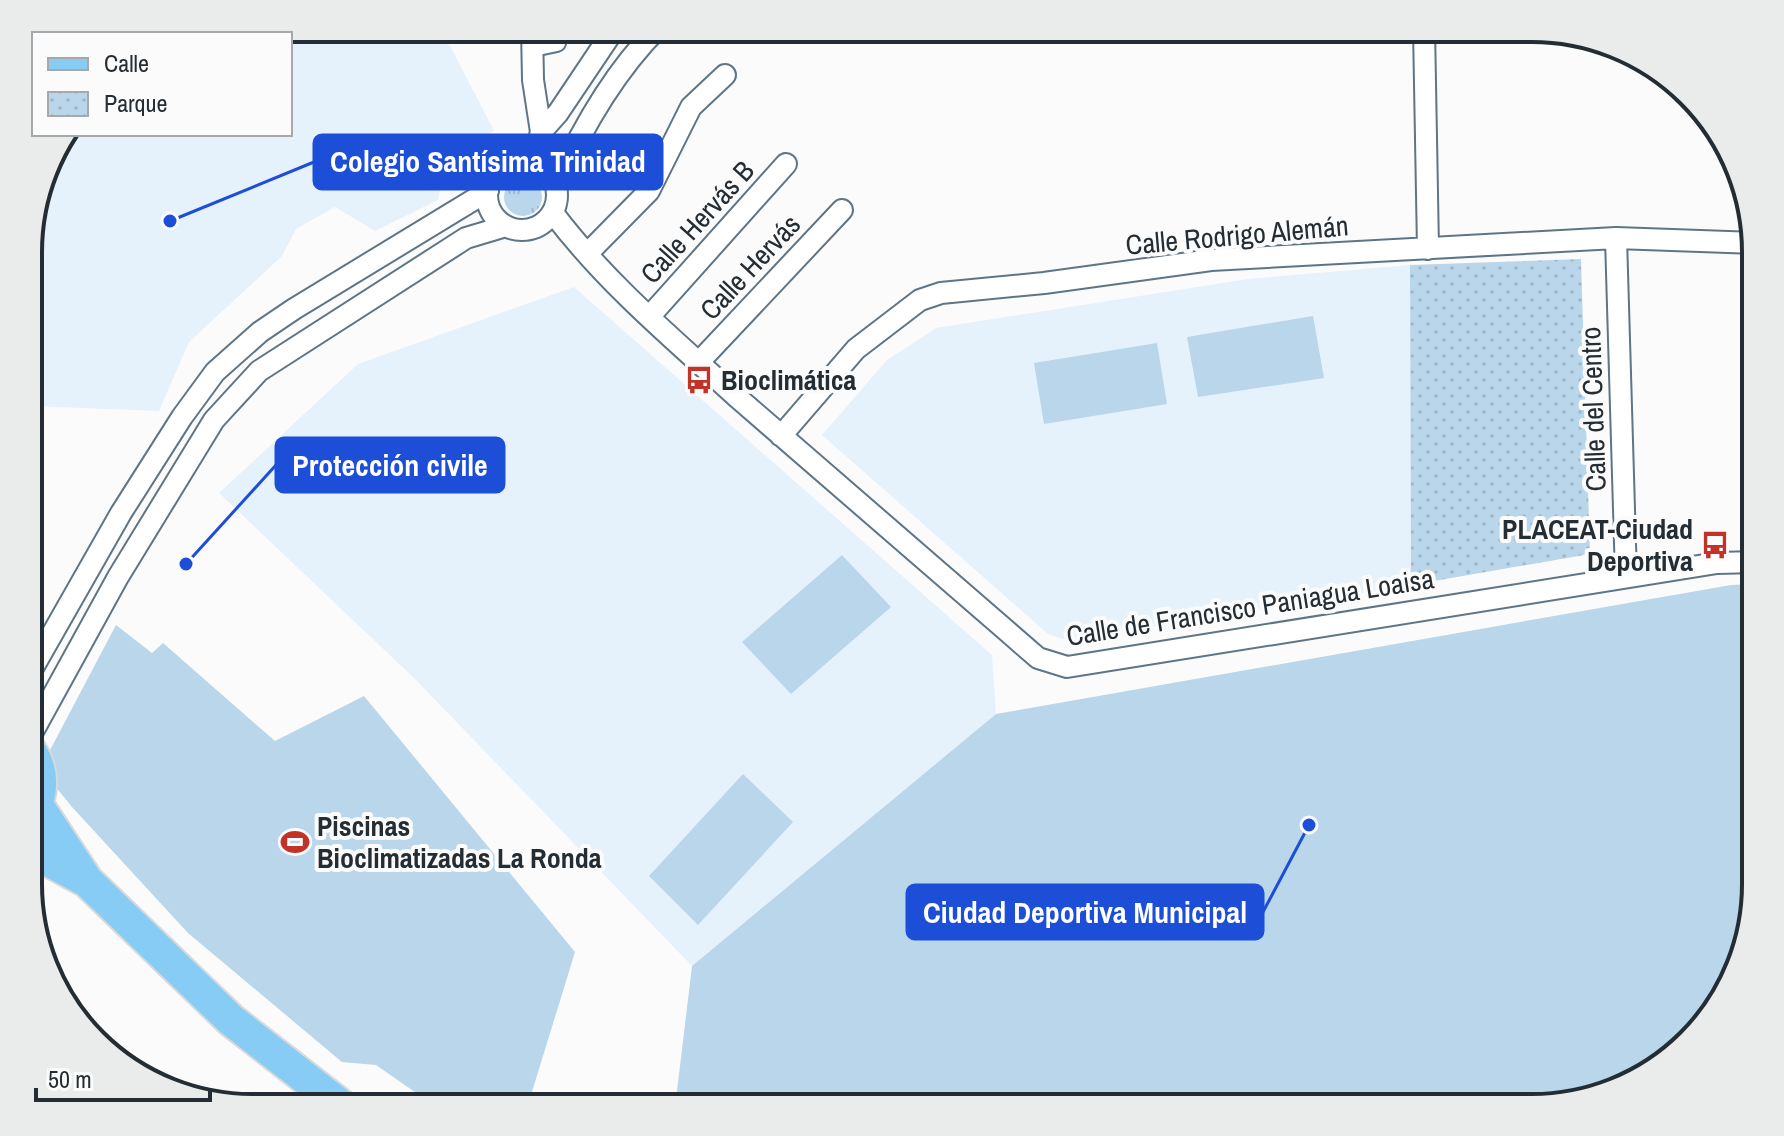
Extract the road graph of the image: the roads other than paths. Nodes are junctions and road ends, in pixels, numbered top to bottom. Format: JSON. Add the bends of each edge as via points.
{"nodes":[{"id":1,"x":533,"y":42,"type":"edge"},
{"id":2,"x":606,"y":42,"type":"edge"},
{"id":3,"x":644,"y":42,"type":"edge"},
{"id":4,"x":1424,"y":42,"type":"edge"},
{"id":5,"x":725,"y":75,"type":"dead end"},
{"id":6,"x":541,"y":132,"type":"junction"},
{"id":7,"x":533,"y":161,"type":"junction"},
{"id":8,"x":786,"y":164,"type":"dead end"},
{"id":9,"x":556,"y":186,"type":"junction"},
{"id":10,"x":488,"y":191,"type":"junction"},
{"id":11,"x":842,"y":210,"type":"dead end"},
{"id":12,"x":553,"y":213,"type":"junction"},
{"id":13,"x":506,"y":226,"type":"junction"},
{"id":14,"x":535,"y":228,"type":"junction"},
{"id":15,"x":1616,"y":238,"type":"junction"},
{"id":16,"x":1742,"y":242,"type":"edge"},
{"id":17,"x":581,"y":248,"type":"junction"},
{"id":18,"x":1428,"y":249,"type":"junction"},
{"id":19,"x":649,"y":317,"type":"junction"},
{"id":20,"x":699,"y":362,"type":"junction"},
{"id":21,"x":781,"y":436,"type":"junction"},
{"id":22,"x":1742,"y":562,"type":"edge"},
{"id":23,"x":1626,"y":577,"type":"junction"},
{"id":24,"x":42,"y":652,"type":"edge"},
{"id":25,"x":42,"y":715,"type":"edge"},
{"id":26,"x":42,"y":822,"type":"edge"},
{"id":27,"x":42,"y":857,"type":"edge"},
{"id":28,"x":87,"y":881,"type":"junction"},
{"id":29,"x":326,"y":1094,"type":"edge"}],
"edges":[{"from":1,"to":6,"type":"street"},
{"from":2,"to":6,"type":"street"},
{"from":3,"to":9,"type":"street","via":[[568,158]]},
{"from":4,"to":18,"type":"street"},
{"from":5,"to":17,"type":"street","via":[[691,107],[649,191]]},
{"from":6,"to":7,"type":"street"},
{"from":7,"to":9,"type":"street"},
{"from":7,"to":10,"type":"street","via":[[500,168]]},
{"from":8,"to":19,"type":"street","name":"Calle Hervás B"},
{"from":9,"to":12,"type":"street"},
{"from":10,"to":13,"type":"street","via":[[493,215]]},
{"from":10,"to":24,"type":"street","via":[[294,309],[215,372],[121,513]]},
{"from":11,"to":20,"type":"street","name":"Calle Hervás"},
{"from":12,"to":14,"type":"street"},
{"from":12,"to":17,"type":"street","name":"Calle de Francisco Paniagua Loaisa"},
{"from":13,"to":14,"type":"street"},
{"from":13,"to":25,"type":"street","via":[[466,238],[259,371],[214,420]]},
{"from":14,"to":17,"type":"street","name":"Calle de Francisco Paniagua Loaisa"},
{"from":15,"to":16,"type":"street","name":"Calle Rodrigo Alemán"},
{"from":15,"to":18,"type":"street","name":"Calle Rodrigo Alemán"},
{"from":15,"to":23,"type":"street","name":"Calle del Centro"},
{"from":17,"to":19,"type":"street","name":"Calle de Francisco Paniagua Loaisa"},
{"from":18,"to":21,"type":"street","name":"Calle Rodrigo Alemán","via":[[1211,260],[941,293],[920,300],[856,349]]},
{"from":19,"to":20,"type":"street","name":"Calle de Francisco Paniagua Loaisa"},
{"from":20,"to":21,"type":"street","name":"Calle de Francisco Paniagua Loaisa"},
{"from":21,"to":23,"type":"street","name":"Calle de Francisco Paniagua Loaisa","via":[[1038,658],[1067,667]]},
{"from":22,"to":23,"type":"street","name":"Calle de Francisco Paniagua Loaisa"},
{"from":26,"to":28,"type":"main road"},
{"from":27,"to":28,"type":"main road"},
{"from":28,"to":29,"type":"main road","via":[[231,1020]]}]}
